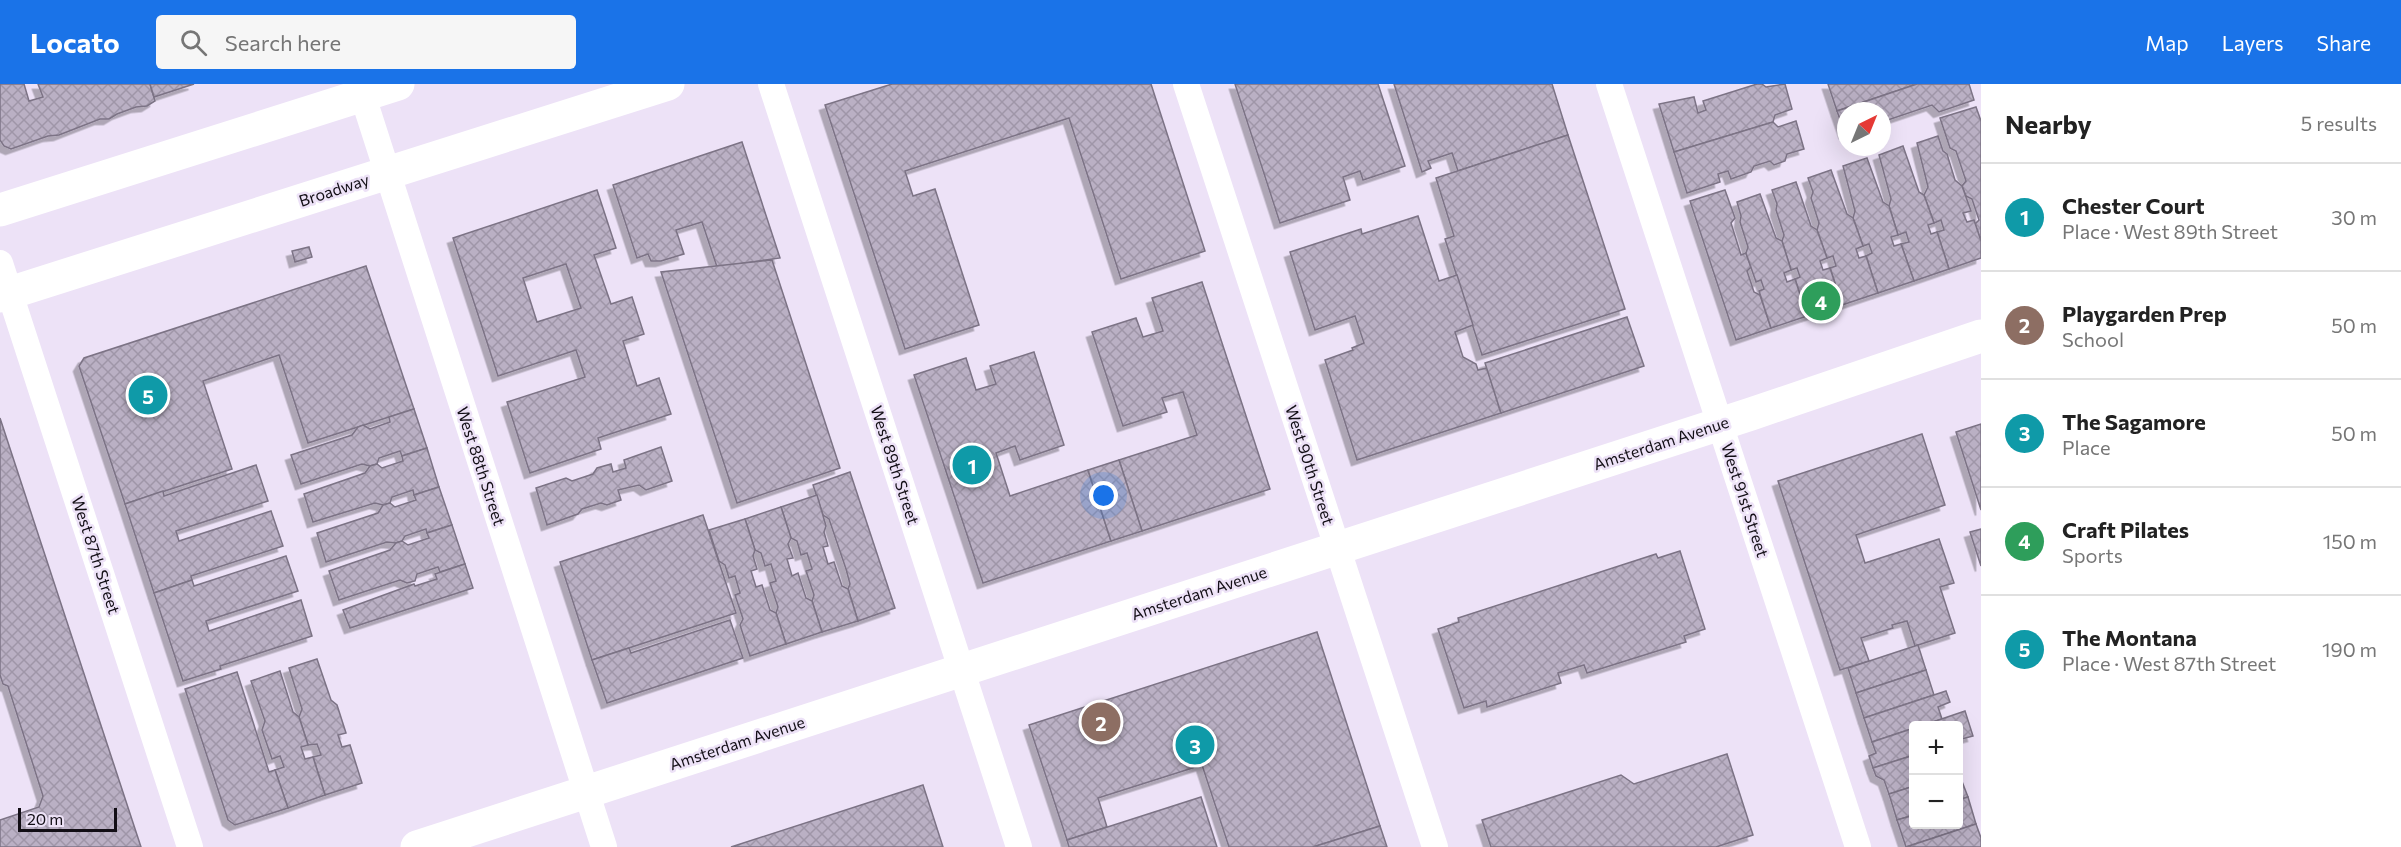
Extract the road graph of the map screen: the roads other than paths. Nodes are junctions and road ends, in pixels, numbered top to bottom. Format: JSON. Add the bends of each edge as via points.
{"nodes":[{"id":1,"x":398,"y":84,"type":"edge"},
{"id":2,"x":668,"y":84,"type":"edge"},
{"id":3,"x":771,"y":84,"type":"edge"},
{"id":4,"x":1186,"y":84,"type":"edge"},
{"id":5,"x":1610,"y":84,"type":"edge"},
{"id":6,"x":361,"y":89,"type":"edge"},
{"id":7,"x":387,"y":173,"type":"junction"},
{"id":8,"x":0,"y":210,"type":"edge"},
{"id":9,"x":0,"y":263,"type":"edge"},
{"id":10,"x":5,"y":295,"type":"edge"},
{"id":11,"x":1981,"y":336,"type":"edge"},
{"id":12,"x":1720,"y":424,"type":"junction"},
{"id":13,"x":1338,"y":548,"type":"junction"},
{"id":14,"x":961,"y":670,"type":"junction"},
{"id":15,"x":586,"y":792,"type":"junction"},
{"id":16,"x":190,"y":847,"type":"edge"},
{"id":17,"x":417,"y":847,"type":"edge"},
{"id":18,"x":604,"y":847,"type":"edge"},
{"id":19,"x":1019,"y":847,"type":"edge"},
{"id":20,"x":1435,"y":847,"type":"edge"},
{"id":21,"x":1858,"y":847,"type":"edge"}],
"edges":[{"from":1,"to":6,"type":"main road"},
{"from":2,"to":7,"type":"main road","name":"Broadway"},
{"from":3,"to":14,"type":"street","name":"West 89th Street"},
{"from":4,"to":13,"type":"street","name":"West 90th Street"},
{"from":5,"to":12,"type":"street","name":"West 91st Street"},
{"from":6,"to":7,"type":"street","name":"West 88th Street"},
{"from":6,"to":8,"type":"main road"},
{"from":7,"to":10,"type":"main road","name":"Broadway"},
{"from":7,"to":15,"type":"street","name":"West 88th Street"},
{"from":9,"to":10,"type":"street","name":"West 87th Street"},
{"from":10,"to":16,"type":"street","name":"West 87th Street"},
{"from":11,"to":12,"type":"main road","name":"Amsterdam Avenue"},
{"from":12,"to":13,"type":"main road","name":"Amsterdam Avenue"},
{"from":12,"to":21,"type":"street","name":"West 91st Street"},
{"from":13,"to":14,"type":"main road","name":"Amsterdam Avenue"},
{"from":13,"to":20,"type":"street","name":"West 90th Street"},
{"from":14,"to":15,"type":"main road","name":"Amsterdam Avenue"},
{"from":14,"to":19,"type":"street","name":"West 89th Street"},
{"from":15,"to":17,"type":"main road","name":"Amsterdam Avenue"},
{"from":15,"to":18,"type":"street","name":"West 88th Street"}]}
